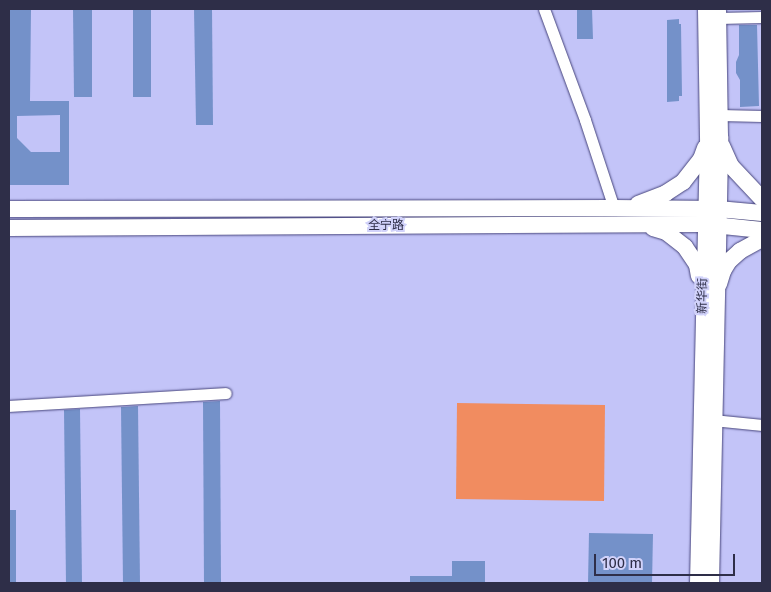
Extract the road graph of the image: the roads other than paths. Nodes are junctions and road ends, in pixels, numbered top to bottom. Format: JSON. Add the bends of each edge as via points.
{"nodes":[{"id":1,"x":544,"y":9,"type":"edge"},
{"id":2,"x":714,"y":12,"type":"edge"},
{"id":3,"x":762,"y":17,"type":"edge"},
{"id":4,"x":720,"y":115,"type":"junction"},
{"id":5,"x":762,"y":116,"type":"edge"},
{"id":6,"x":714,"y":137,"type":"junction"},
{"id":7,"x":762,"y":199,"type":"edge"},
{"id":8,"x":619,"y":208,"type":"junction"},
{"id":9,"x":9,"y":210,"type":"edge"},
{"id":10,"x":762,"y":213,"type":"edge"},
{"id":11,"x":711,"y":217,"type":"junction"},
{"id":12,"x":624,"y":225,"type":"junction"},
{"id":13,"x":9,"y":228,"type":"edge"},
{"id":14,"x":762,"y":230,"type":"edge"},
{"id":15,"x":762,"y":239,"type":"edge"},
{"id":16,"x":709,"y":312,"type":"junction"},
{"id":17,"x":226,"y":393,"type":"dead end"},
{"id":18,"x":9,"y":406,"type":"edge"},
{"id":19,"x":714,"y":420,"type":"junction"},
{"id":20,"x":762,"y":425,"type":"edge"},
{"id":21,"x":698,"y":583,"type":"edge"},
{"id":22,"x":711,"y":583,"type":"edge"}],
"edges":[{"from":1,"to":8,"type":"street"},
{"from":2,"to":3,"type":"street"},
{"from":2,"to":4,"type":"main road","name":"新华街"},
{"from":2,"to":6,"type":"main road","name":"新华街"},
{"from":4,"to":5,"type":"street"},
{"from":4,"to":6,"type":"main road","name":"新华街"},
{"from":6,"to":7,"type":"main road","via":[[731,166]]},
{"from":6,"to":8,"type":"main road","via":[[682,182],[649,200]]},
{"from":6,"to":11,"type":"main road","name":"新华街"},
{"from":8,"to":9,"type":"main road","name":"全宁路"},
{"from":8,"to":11,"type":"main road","name":"全宁路"},
{"from":10,"to":11,"type":"main road","name":"全宁路"},
{"from":11,"to":12,"type":"main road","name":"全宁路"},
{"from":11,"to":14,"type":"main road","name":"全宁路"},
{"from":11,"to":16,"type":"main road","name":"新华街"},
{"from":12,"to":13,"type":"main road","name":"全宁路"},
{"from":12,"to":16,"type":"main road","via":[[656,228],[685,247],[697,265]]},
{"from":15,"to":16,"type":"main road","via":[[740,251],[723,271]]},
{"from":16,"to":19,"type":"main road","name":"新华街"},
{"from":16,"to":21,"type":"main road","name":"新华街"},
{"from":17,"to":18,"type":"street"},
{"from":19,"to":20,"type":"street"},
{"from":19,"to":22,"type":"main road","name":"新华街"}]}
